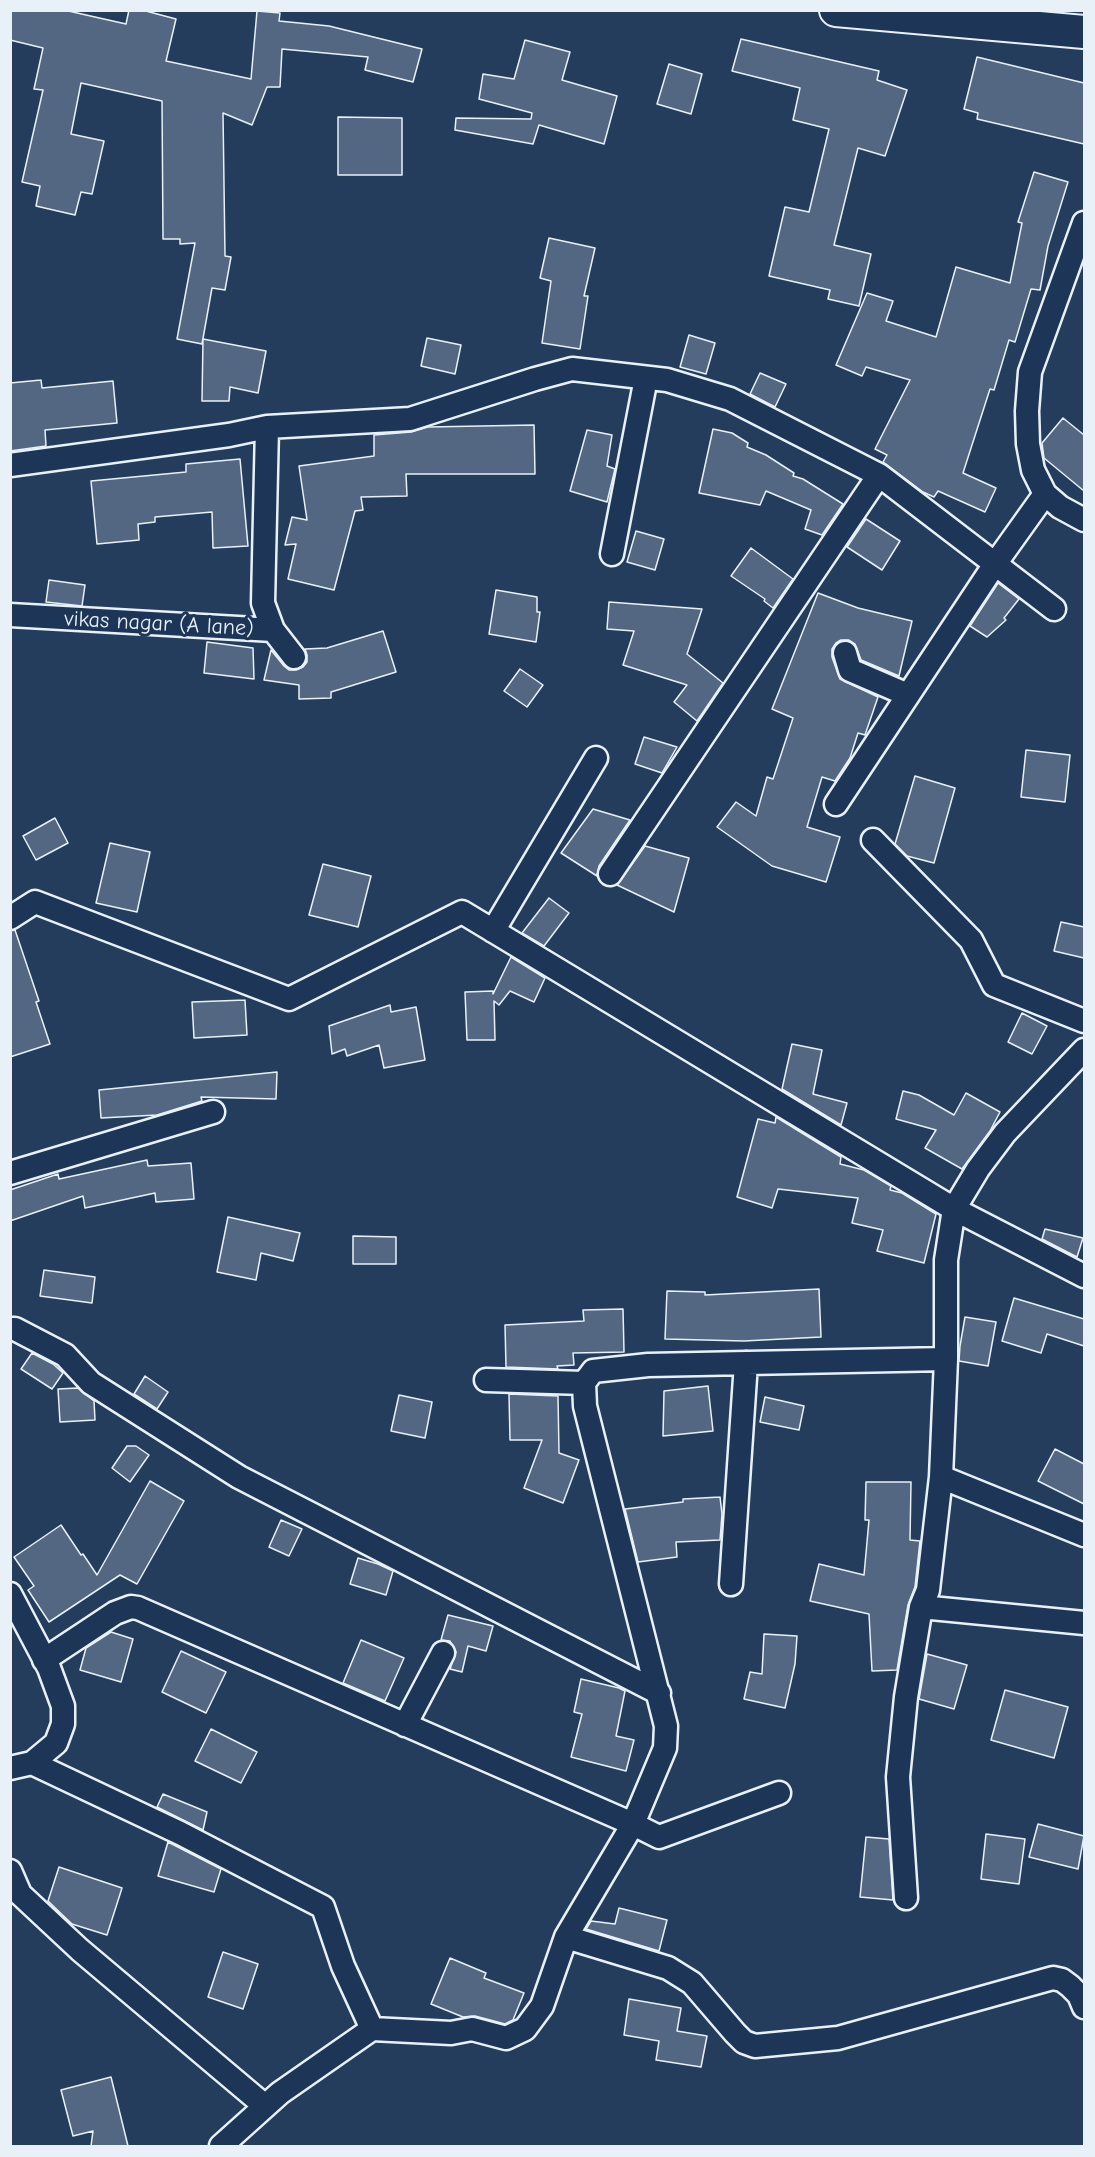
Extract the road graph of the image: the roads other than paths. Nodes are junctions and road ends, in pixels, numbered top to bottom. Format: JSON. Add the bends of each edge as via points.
{"nodes":[{"id":1,"x":836,"y":10,"type":"edge"},
{"id":2,"x":883,"y":13,"type":"edge"},
{"id":3,"x":1084,"y":32,"type":"edge"},
{"id":4,"x":1084,"y":222,"type":"edge"},
{"id":5,"x":646,"y":378,"type":"junction"},
{"id":6,"x":267,"y":427,"type":"junction"},
{"id":7,"x":10,"y":465,"type":"edge"},
{"id":8,"x":879,"y":475,"type":"junction"},
{"id":9,"x":1045,"y":494,"type":"junction"},
{"id":10,"x":1084,"y":519,"type":"edge"},
{"id":11,"x":612,"y":554,"type":"dead end"},
{"id":12,"x":995,"y":564,"type":"junction"},
{"id":13,"x":1054,"y":609,"type":"dead end"},
{"id":14,"x":10,"y":615,"type":"edge"},
{"id":15,"x":273,"y":630,"type":"junction"},
{"id":16,"x":845,"y":653,"type":"dead end"},
{"id":17,"x":294,"y":657,"type":"dead end"},
{"id":18,"x":908,"y":695,"type":"junction"},
{"id":19,"x":597,"y":758,"type":"dead end"},
{"id":20,"x":836,"y":804,"type":"dead end"},
{"id":21,"x":873,"y":840,"type":"dead end"},
{"id":22,"x":610,"y":874,"type":"dead end"},
{"id":23,"x":10,"y":918,"type":"edge"},
{"id":24,"x":493,"y":931,"type":"junction"},
{"id":25,"x":1084,"y":1021,"type":"edge"},
{"id":26,"x":1084,"y":1050,"type":"edge"},
{"id":27,"x":213,"y":1112,"type":"dead end"},
{"id":28,"x":10,"y":1173,"type":"edge"},
{"id":29,"x":954,"y":1209,"type":"junction"},
{"id":30,"x":1084,"y":1276,"type":"edge"},
{"id":31,"x":10,"y":1329,"type":"edge"},
{"id":32,"x":946,"y":1359,"type":"junction"},
{"id":33,"x":746,"y":1363,"type":"junction"},
{"id":34,"x":486,"y":1380,"type":"dead end"},
{"id":35,"x":584,"y":1383,"type":"junction"},
{"id":36,"x":941,"y":1477,"type":"junction"},
{"id":37,"x":1084,"y":1535,"type":"edge"},
{"id":38,"x":731,"y":1584,"type":"dead end"},
{"id":39,"x":10,"y":1594,"type":"edge"},
{"id":40,"x":921,"y":1607,"type":"junction"},
{"id":41,"x":1084,"y":1623,"type":"edge"},
{"id":42,"x":443,"y":1653,"type":"dead end"},
{"id":43,"x":44,"y":1660,"type":"junction"},
{"id":44,"x":659,"y":1693,"type":"junction"},
{"id":45,"x":405,"y":1725,"type":"junction"},
{"id":46,"x":21,"y":1766,"type":"edge"},
{"id":47,"x":779,"y":1793,"type":"dead end"},
{"id":48,"x":633,"y":1824,"type":"junction"},
{"id":49,"x":10,"y":1871,"type":"edge"},
{"id":50,"x":906,"y":1898,"type":"dead end"},
{"id":51,"x":566,"y":1937,"type":"junction"},
{"id":52,"x":1084,"y":2007,"type":"edge"},
{"id":53,"x":372,"y":2029,"type":"junction"},
{"id":54,"x":265,"y":2106,"type":"junction"},
{"id":55,"x":220,"y":2146,"type":"edge"}],
"edges":[{"from":1,"to":2,"type":"main road"},
{"from":2,"to":3,"type":"main road"},
{"from":4,"to":9,"type":"street","via":[[1030,372],[1029,444],[1033,470]]},
{"from":5,"to":6,"type":"street","via":[[572,369],[410,419]]},
{"from":5,"to":8,"type":"street","via":[[667,380],[730,399]]},
{"from":5,"to":11,"type":"street"},
{"from":6,"to":7,"type":"street"},
{"from":6,"to":15,"type":"street","via":[[263,603]]},
{"from":8,"to":12,"type":"street"},
{"from":8,"to":22,"type":"street"},
{"from":9,"to":10,"type":"street"},
{"from":9,"to":12,"type":"street"},
{"from":12,"to":13,"type":"street"},
{"from":12,"to":18,"type":"street"},
{"from":14,"to":15,"type":"street","name":"vikas nagar (A lane)"},
{"from":15,"to":17,"type":"street","name":"vikas nagar (A lane)"},
{"from":16,"to":18,"type":"street","via":[[850,670]]},
{"from":18,"to":20,"type":"street"},
{"from":19,"to":24,"type":"street"},
{"from":21,"to":25,"type":"street","via":[[971,940],[994,985]]},
{"from":23,"to":24,"type":"street","via":[[35,902],[289,999],[462,912]]},
{"from":24,"to":29,"type":"street"},
{"from":26,"to":29,"type":"street","via":[[1005,1133]]},
{"from":27,"to":28,"type":"street"},
{"from":29,"to":30,"type":"street"},
{"from":29,"to":32,"type":"street","via":[[946,1260]]},
{"from":31,"to":44,"type":"street","via":[[65,1355],[91,1383],[239,1477]]},
{"from":32,"to":33,"type":"street"},
{"from":32,"to":36,"type":"street"},
{"from":33,"to":35,"type":"street","via":[[648,1365],[593,1371]]},
{"from":33,"to":38,"type":"street"},
{"from":34,"to":35,"type":"street"},
{"from":35,"to":44,"type":"street","via":[[585,1406]]},
{"from":36,"to":37,"type":"street"},
{"from":36,"to":40,"type":"street","via":[[928,1590]]},
{"from":39,"to":43,"type":"street"},
{"from":40,"to":41,"type":"street"},
{"from":40,"to":50,"type":"street","via":[[898,1778]]},
{"from":42,"to":45,"type":"street"},
{"from":43,"to":45,"type":"street","via":[[115,1613],[138,1608]]},
{"from":43,"to":46,"type":"street","via":[[63,1706],[63,1724],[56,1743]]},
{"from":44,"to":48,"type":"street","via":[[667,1737]]},
{"from":45,"to":48,"type":"street"},
{"from":46,"to":53,"type":"street","via":[[180,1833],[323,1907]]},
{"from":47,"to":48,"type":"street","via":[[659,1837]]},
{"from":48,"to":51,"type":"street"},
{"from":49,"to":54,"type":"street","via":[[20,1894],[80,1950]]},
{"from":51,"to":52,"type":"street","via":[[668,1968],[692,1983],[735,2034],[755,2046],[838,2038],[1053,1978],[1070,1986]]},
{"from":51,"to":53,"type":"street","via":[[542,2006],[520,2032],[507,2038],[472,2029],[451,2033]]},
{"from":53,"to":54,"type":"street"},
{"from":54,"to":55,"type":"street"}]}
